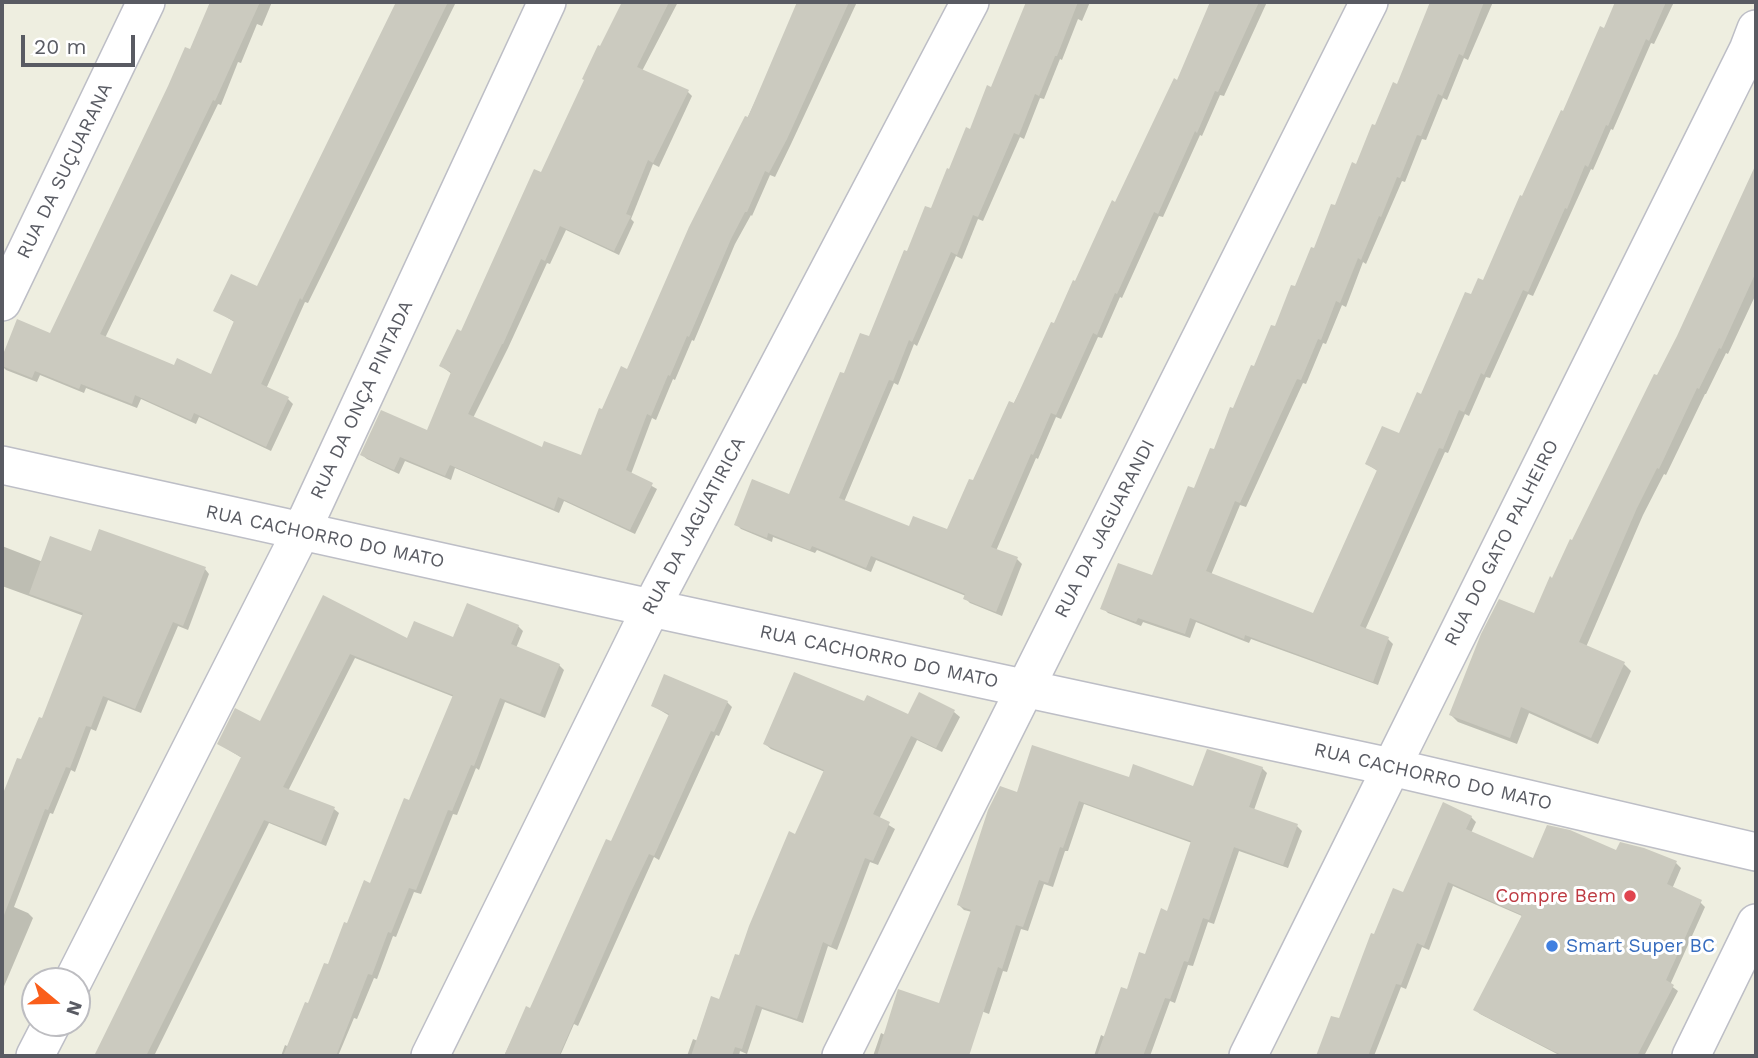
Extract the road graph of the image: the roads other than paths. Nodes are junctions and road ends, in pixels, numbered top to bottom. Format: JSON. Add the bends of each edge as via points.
{"nodes":[{"id":1,"x":146,"y":2,"type":"edge"},
{"id":2,"x":547,"y":2,"type":"edge"},
{"id":3,"x":970,"y":2,"type":"edge"},
{"id":4,"x":1369,"y":2,"type":"edge"},
{"id":5,"x":1756,"y":29,"type":"edge"},
{"id":6,"x":2,"y":302,"type":"edge"},
{"id":7,"x":2,"y":465,"type":"edge"},
{"id":8,"x":301,"y":532,"type":"junction"},
{"id":9,"x":651,"y":608,"type":"junction"},
{"id":10,"x":1025,"y":688,"type":"junction"},
{"id":11,"x":1391,"y":766,"type":"junction"},
{"id":12,"x":1756,"y":852,"type":"edge"},
{"id":13,"x":1756,"y":923,"type":"edge"},
{"id":14,"x":80,"y":967,"type":"edge"},
{"id":15,"x":45,"y":1037,"type":"edge"},
{"id":16,"x":35,"y":1056,"type":"edge"},
{"id":17,"x":430,"y":1056,"type":"edge"},
{"id":18,"x":841,"y":1056,"type":"edge"},
{"id":19,"x":1248,"y":1056,"type":"edge"},
{"id":20,"x":1691,"y":1056,"type":"edge"}],
"edges":[{"from":1,"to":6,"type":"street","name":"RUA DA SUÇUARANA"},
{"from":2,"to":8,"type":"street","name":"RUA DA ONÇA PINTADA"},
{"from":3,"to":9,"type":"street","name":"RUA DA JAGUATIRICA"},
{"from":4,"to":10,"type":"street","name":"RUA DA JAGUARANDI"},
{"from":5,"to":11,"type":"street","name":"RUA DO GATO PALHEIRO"},
{"from":7,"to":8,"type":"street","name":"RUA CACHORRO DO MATO"},
{"from":8,"to":9,"type":"street","name":"RUA CACHORRO DO MATO"},
{"from":8,"to":14,"type":"street","name":"RUA DA ONÇA PINTADA"},
{"from":9,"to":10,"type":"street","name":"RUA CACHORRO DO MATO"},
{"from":9,"to":17,"type":"street","name":"RUA DA JAGUATIRICA"},
{"from":10,"to":11,"type":"street","name":"RUA CACHORRO DO MATO"},
{"from":10,"to":18,"type":"street","name":"RUA DA JAGUARANDI"},
{"from":11,"to":12,"type":"street","name":"RUA CACHORRO DO MATO"},
{"from":11,"to":19,"type":"street","name":"RUA DO GATO PALHEIRO"},
{"from":13,"to":20,"type":"street"},
{"from":15,"to":16,"type":"street"}]}
